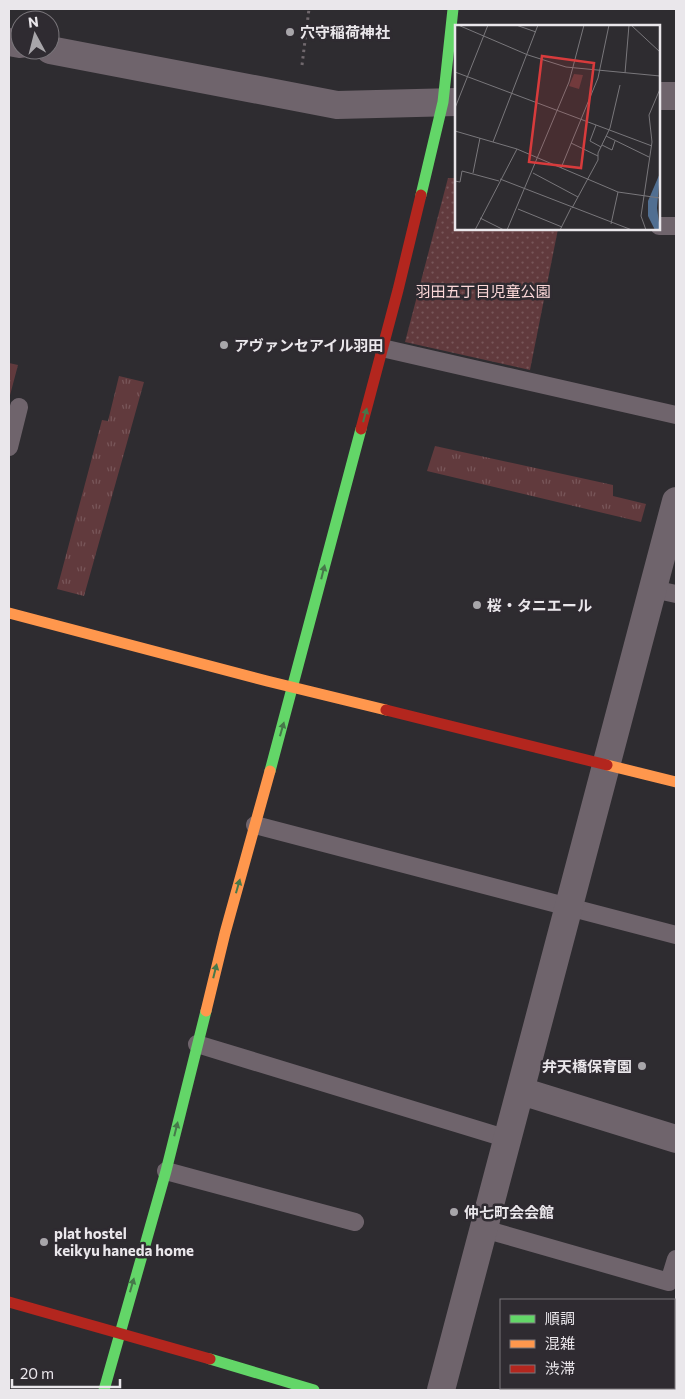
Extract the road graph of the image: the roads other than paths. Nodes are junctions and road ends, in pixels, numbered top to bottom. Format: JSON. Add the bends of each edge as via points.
{"nodes":[{"id":1,"x":453,"y":9,"type":"edge"},
{"id":2,"x":60,"y":52,"type":"edge"},
{"id":3,"x":660,"y":96,"type":"edge"},
{"id":4,"x":676,"y":96,"type":"edge"},
{"id":5,"x":449,"y":102,"type":"edge"},
{"id":6,"x":660,"y":226,"type":"edge"},
{"id":7,"x":676,"y":226,"type":"edge"},
{"id":8,"x":382,"y":348,"type":"junction"},
{"id":9,"x":19,"y":407,"type":"dead end"},
{"id":10,"x":676,"y":416,"type":"edge"},
{"id":11,"x":9,"y":447,"type":"edge"},
{"id":12,"x":676,"y":501,"type":"edge"},
{"id":13,"x":665,"y":592,"type":"edge"},
{"id":14,"x":9,"y":613,"type":"edge"},
{"id":15,"x":294,"y":686,"type":"junction"},
{"id":16,"x":607,"y":764,"type":"junction"},
{"id":17,"x":676,"y":782,"type":"edge"},
{"id":18,"x":255,"y":824,"type":"junction"},
{"id":19,"x":570,"y":907,"type":"junction"},
{"id":20,"x":676,"y":935,"type":"edge"},
{"id":21,"x":197,"y":1044,"type":"junction"},
{"id":22,"x":521,"y":1091,"type":"junction"},
{"id":23,"x":676,"y":1139,"type":"edge"},
{"id":24,"x":508,"y":1140,"type":"junction"},
{"id":25,"x":166,"y":1171,"type":"junction"},
{"id":26,"x":356,"y":1222,"type":"dead end"},
{"id":27,"x":484,"y":1229,"type":"junction"},
{"id":28,"x":676,"y":1259,"type":"edge"},
{"id":29,"x":9,"y":1302,"type":"edge"},
{"id":30,"x":119,"y":1332,"type":"junction"},
{"id":31,"x":104,"y":1390,"type":"edge"},
{"id":32,"x":314,"y":1390,"type":"edge"},
{"id":33,"x":441,"y":1390,"type":"edge"}],
"edges":[{"from":1,"to":5,"type":"street"},
{"from":2,"to":5,"type":"street","via":[[337,104]]},
{"from":3,"to":4,"type":"street"},
{"from":5,"to":8,"type":"street"},
{"from":6,"to":7,"type":"lane"},
{"from":8,"to":10,"type":"lane"},
{"from":15,"to":8,"type":"street","one_way":true},
{"from":9,"to":11,"type":"lane"},
{"from":12,"to":13,"type":"street"},
{"from":13,"to":16,"type":"street"},
{"from":14,"to":15,"type":"street"},
{"from":15,"to":16,"type":"street"},
{"from":18,"to":15,"type":"street","one_way":true},
{"from":16,"to":17,"type":"street"},
{"from":16,"to":19,"type":"street"},
{"from":18,"to":19,"type":"lane"},
{"from":21,"to":18,"type":"street","one_way":true},
{"from":19,"to":20,"type":"lane"},
{"from":19,"to":22,"type":"street"},
{"from":21,"to":24,"type":"lane"},
{"from":25,"to":21,"type":"street","one_way":true},
{"from":22,"to":23,"type":"street"},
{"from":22,"to":24,"type":"street"},
{"from":24,"to":27,"type":"street"},
{"from":25,"to":26,"type":"lane"},
{"from":30,"to":25,"type":"street","one_way":true},
{"from":27,"to":28,"type":"lane","via":[[669,1282]]},
{"from":27,"to":33,"type":"street"},
{"from":29,"to":30,"type":"street"},
{"from":30,"to":31,"type":"street"},
{"from":30,"to":32,"type":"street"}]}
